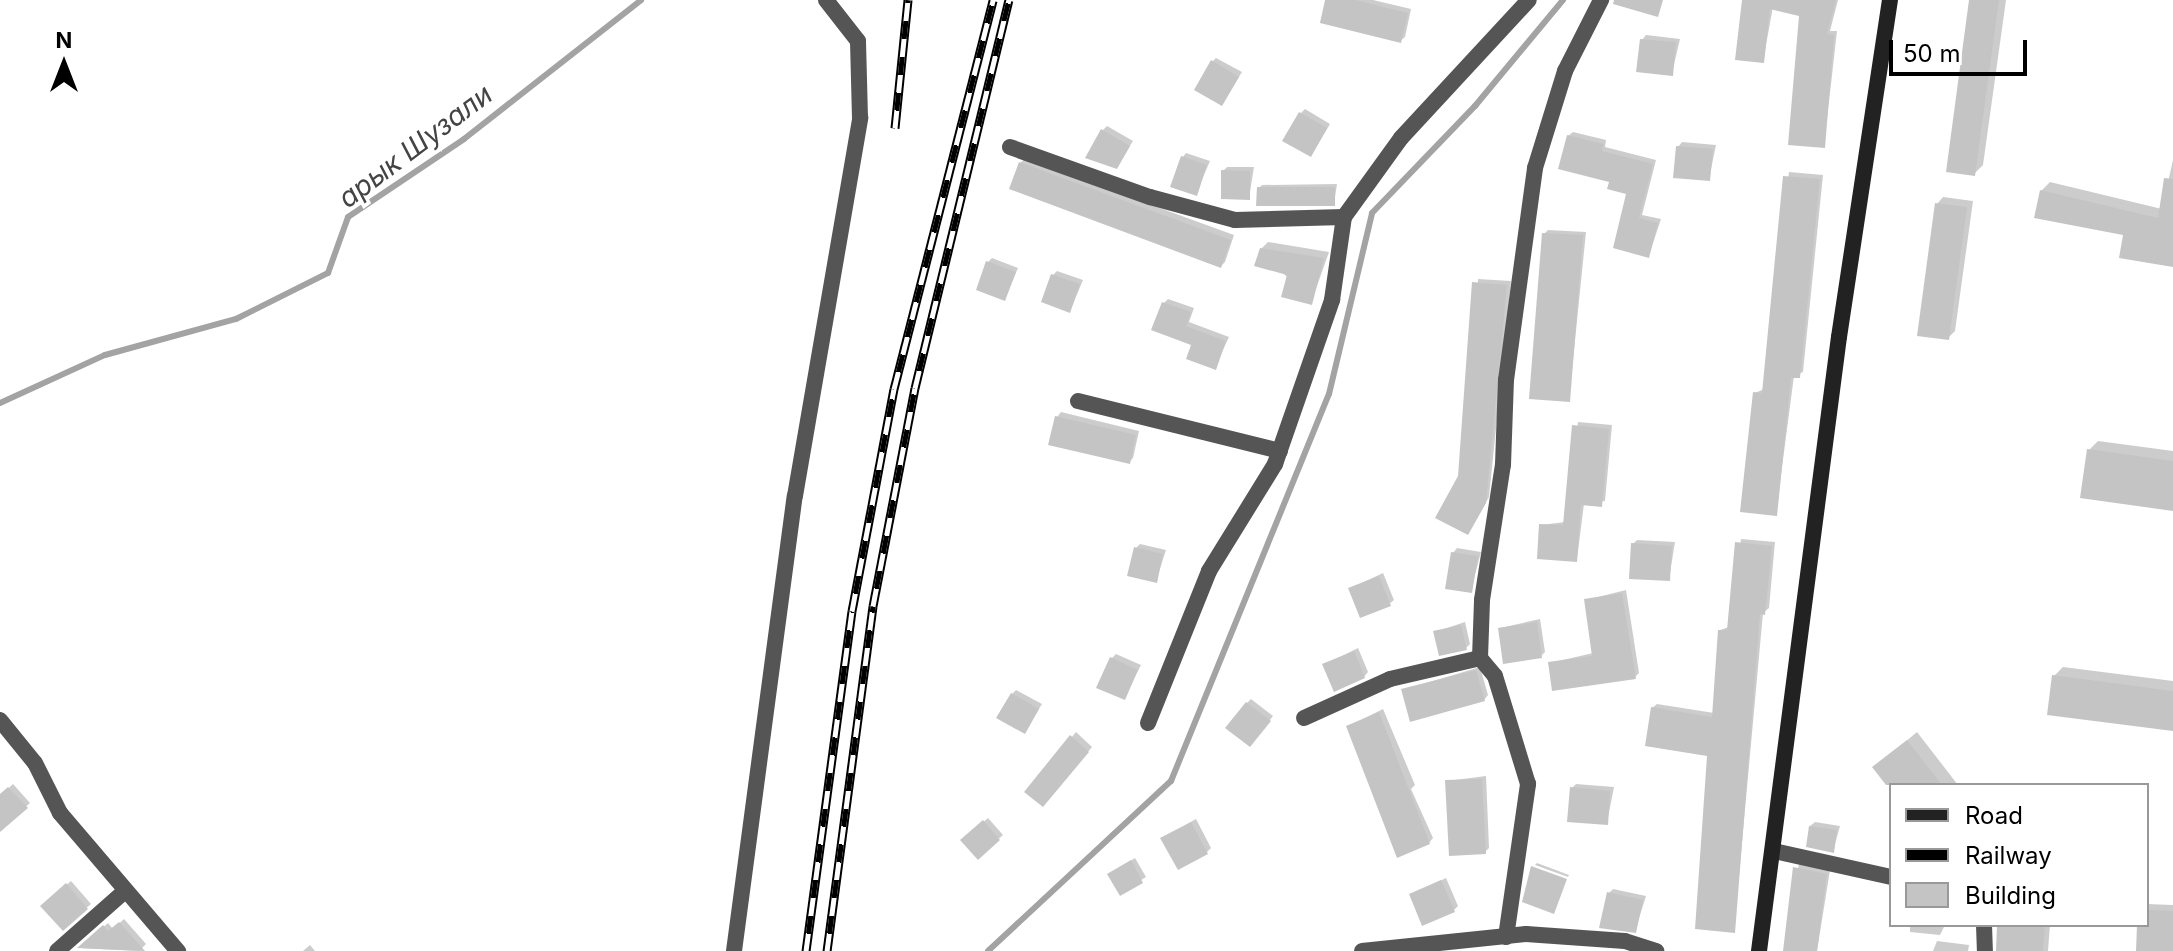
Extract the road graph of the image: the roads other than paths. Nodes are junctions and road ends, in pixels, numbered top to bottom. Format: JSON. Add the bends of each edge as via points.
{"nodes":[{"id":1,"x":826,"y":0,"type":"edge"},
{"id":2,"x":1529,"y":0,"type":"edge"},
{"id":3,"x":1601,"y":0,"type":"edge"},
{"id":4,"x":1890,"y":0,"type":"edge"},
{"id":5,"x":1010,"y":147,"type":"dead end"},
{"id":6,"x":1344,"y":217,"type":"junction"},
{"id":7,"x":1078,"y":401,"type":"dead end"},
{"id":8,"x":1280,"y":451,"type":"junction"},
{"id":9,"x":1480,"y":658,"type":"junction"},
{"id":10,"x":1304,"y":718,"type":"dead end"},
{"id":11,"x":0,"y":720,"type":"edge"},
{"id":12,"x":1148,"y":723,"type":"dead end"},
{"id":13,"x":1774,"y":851,"type":"junction"},
{"id":14,"x":1889,"y":877,"type":"edge"},
{"id":15,"x":125,"y":891,"type":"junction"},
{"id":16,"x":1984,"y":927,"type":"edge"},
{"id":17,"x":1506,"y":937,"type":"junction"},
{"id":18,"x":57,"y":951,"type":"edge"},
{"id":19,"x":178,"y":951,"type":"edge"},
{"id":20,"x":734,"y":951,"type":"edge"},
{"id":21,"x":1362,"y":951,"type":"edge"},
{"id":22,"x":1656,"y":951,"type":"edge"},
{"id":23,"x":1759,"y":951,"type":"edge"},
{"id":24,"x":1985,"y":951,"type":"edge"}],
"edges":[{"from":1,"to":20,"type":"street","via":[[858,41],[860,118],[795,496]]},
{"from":2,"to":6,"type":"street","via":[[1401,138]]},
{"from":3,"to":9,"type":"street","via":[[1565,71],[1535,168],[1506,380],[1503,465],[1482,600]]},
{"from":4,"to":13,"type":"main road","via":[[1843,306]]},
{"from":5,"to":6,"type":"street","via":[[1150,197],[1235,220]]},
{"from":6,"to":8,"type":"street","via":[[1332,300]]},
{"from":7,"to":8,"type":"street"},
{"from":8,"to":12,"type":"street","via":[[1209,571]]},
{"from":9,"to":10,"type":"street","via":[[1390,679]]},
{"from":9,"to":17,"type":"street","via":[[1495,676],[1528,784]]},
{"from":11,"to":15,"type":"street","via":[[35,763],[60,813]]},
{"from":13,"to":14,"type":"street"},
{"from":13,"to":23,"type":"main road"},
{"from":15,"to":18,"type":"street"},
{"from":15,"to":19,"type":"street"},
{"from":16,"to":24,"type":"street"},
{"from":17,"to":21,"type":"street"},
{"from":17,"to":22,"type":"street","via":[[1625,941]]}]}
